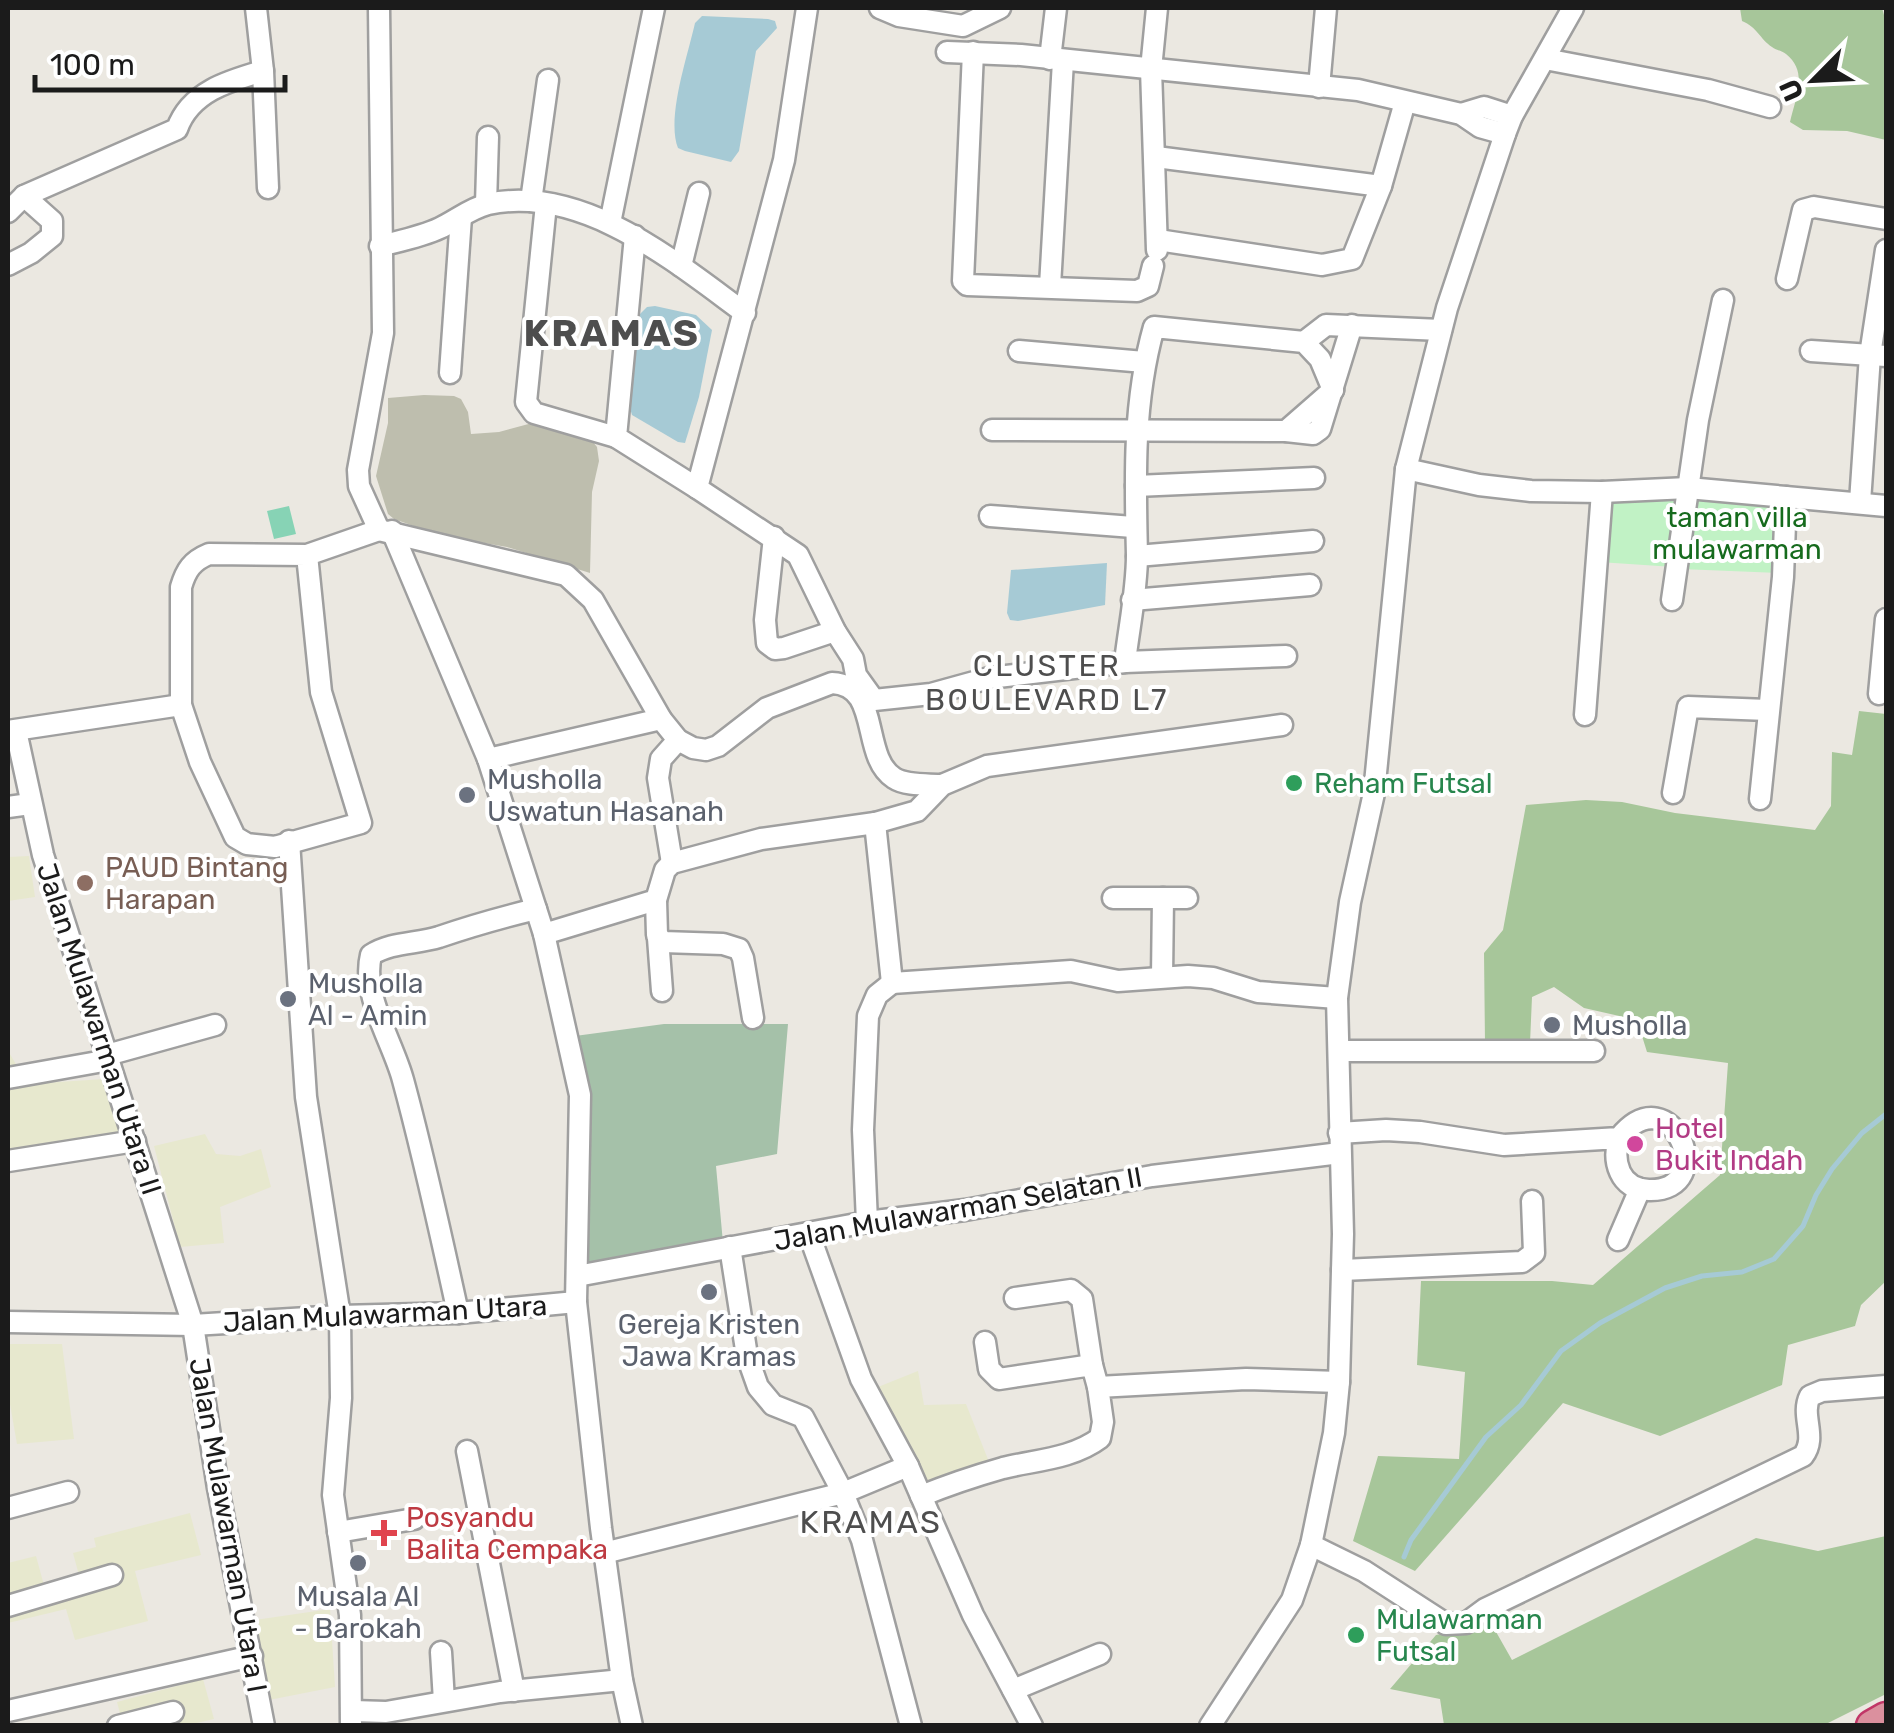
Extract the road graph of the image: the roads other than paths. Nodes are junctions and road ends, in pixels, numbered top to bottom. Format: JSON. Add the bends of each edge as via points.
{"nodes":[{"id":1,"x":256,"y":8,"type":"edge"},
{"id":2,"x":379,"y":8,"type":"edge"},
{"id":3,"x":654,"y":8,"type":"edge"},
{"id":4,"x":807,"y":8,"type":"edge"},
{"id":5,"x":880,"y":8,"type":"edge"},
{"id":6,"x":1000,"y":8,"type":"edge"},
{"id":7,"x":1056,"y":8,"type":"edge"},
{"id":8,"x":1157,"y":8,"type":"edge"},
{"id":9,"x":1326,"y":8,"type":"edge"},
{"id":10,"x":1574,"y":8,"type":"edge"},
{"id":11,"x":930,"y":14,"type":"edge"},
{"id":12,"x":947,"y":52,"type":"dead end"},
{"id":13,"x":972,"y":52,"type":"junction"},
{"id":14,"x":1545,"y":59,"type":"junction"},
{"id":15,"x":1056,"y":60,"type":"junction"},
{"id":16,"x":1151,"y":69,"type":"junction"},
{"id":17,"x":263,"y":70,"type":"junction"},
{"id":18,"x":548,"y":80,"type":"dead end"},
{"id":19,"x":1319,"y":86,"type":"junction"},
{"id":20,"x":1405,"y":102,"type":"junction"},
{"id":21,"x":1770,"y":107,"type":"dead end"},
{"id":22,"x":1509,"y":125,"type":"junction"},
{"id":23,"x":488,"y":137,"type":"dead end"},
{"id":24,"x":1156,"y":157,"type":"junction"},
{"id":25,"x":1382,"y":186,"type":"junction"},
{"id":26,"x":268,"y":188,"type":"dead end"},
{"id":27,"x":699,"y":193,"type":"dead end"},
{"id":28,"x":24,"y":196,"type":"junction"},
{"id":29,"x":538,"y":203,"type":"junction"},
{"id":30,"x":486,"y":204,"type":"junction"},
{"id":31,"x":8,"y":212,"type":"edge"},
{"id":32,"x":461,"y":216,"type":"junction"},
{"id":33,"x":1886,"y":219,"type":"edge"},
{"id":34,"x":610,"y":222,"type":"junction"},
{"id":35,"x":635,"y":236,"type":"junction"},
{"id":36,"x":380,"y":241,"type":"junction"},
{"id":37,"x":1886,"y":250,"type":"edge"},
{"id":38,"x":1156,"y":254,"type":"junction"},
{"id":39,"x":8,"y":265,"type":"edge"},
{"id":40,"x":681,"y":266,"type":"junction"},
{"id":41,"x":1787,"y":279,"type":"dead end"},
{"id":42,"x":1050,"y":286,"type":"junction"},
{"id":43,"x":1723,"y":300,"type":"dead end"},
{"id":44,"x":746,"y":313,"type":"junction"},
{"id":45,"x":1352,"y":325,"type":"junction"},
{"id":46,"x":1441,"y":330,"type":"junction"},
{"id":47,"x":1304,"y":342,"type":"junction"},
{"id":48,"x":1811,"y":350,"type":"dead end"},
{"id":49,"x":1019,"y":352,"type":"dead end"},
{"id":50,"x":1878,"y":356,"type":"edge"},
{"id":51,"x":1144,"y":362,"type":"junction"},
{"id":52,"x":450,"y":373,"type":"dead end"},
{"id":53,"x":1333,"y":390,"type":"junction"},
{"id":54,"x":992,"y":430,"type":"dead end"},
{"id":55,"x":1138,"y":432,"type":"junction"},
{"id":56,"x":616,"y":437,"type":"junction"},
{"id":57,"x":1406,"y":469,"type":"junction"},
{"id":58,"x":1314,"y":478,"type":"dead end"},
{"id":59,"x":1136,"y":486,"type":"junction"},
{"id":60,"x":697,"y":488,"type":"junction"},
{"id":61,"x":1688,"y":488,"type":"junction"},
{"id":62,"x":1602,"y":492,"type":"junction"},
{"id":63,"x":1786,"y":496,"type":"junction"},
{"id":64,"x":1860,"y":502,"type":"junction"},
{"id":65,"x":1886,"y":506,"type":"edge"},
{"id":66,"x":990,"y":516,"type":"dead end"},
{"id":67,"x":1134,"y":527,"type":"junction"},
{"id":68,"x":385,"y":530,"type":"junction"},
{"id":69,"x":774,"y":537,"type":"junction"},
{"id":70,"x":1313,"y":541,"type":"dead end"},
{"id":71,"x":307,"y":555,"type":"junction"},
{"id":72,"x":1137,"y":556,"type":"junction"},
{"id":73,"x":1310,"y":586,"type":"dead end"},
{"id":74,"x":1132,"y":600,"type":"junction"},
{"id":75,"x":1672,"y":600,"type":"dead end"},
{"id":76,"x":1886,"y":618,"type":"edge"},
{"id":77,"x":835,"y":631,"type":"junction"},
{"id":78,"x":1286,"y":656,"type":"dead end"},
{"id":79,"x":1125,"y":662,"type":"junction"},
{"id":80,"x":1879,"y":694,"type":"dead end"},
{"id":81,"x":182,"y":705,"type":"junction"},
{"id":82,"x":1768,"y":710,"type":"junction"},
{"id":83,"x":1585,"y":715,"type":"dead end"},
{"id":84,"x":660,"y":719,"type":"junction"},
{"id":85,"x":1282,"y":725,"type":"dead end"},
{"id":86,"x":12,"y":731,"type":"edge"},
{"id":87,"x":678,"y":740,"type":"junction"},
{"id":88,"x":488,"y":759,"type":"junction"},
{"id":89,"x":942,"y":785,"type":"junction"},
{"id":90,"x":1673,"y":793,"type":"dead end"},
{"id":91,"x":1760,"y":799,"type":"dead end"},
{"id":92,"x":30,"y":804,"type":"junction"},
{"id":93,"x":8,"y":807,"type":"edge"},
{"id":94,"x":875,"y":823,"type":"junction"},
{"id":95,"x":290,"y":841,"type":"junction"},
{"id":96,"x":669,"y":866,"type":"junction"},
{"id":97,"x":1113,"y":898,"type":"dead end"},
{"id":98,"x":1163,"y":898,"type":"junction"},
{"id":99,"x":1187,"y":898,"type":"dead end"},
{"id":100,"x":656,"y":900,"type":"junction"},
{"id":101,"x":536,"y":909,"type":"junction"},
{"id":102,"x":544,"y":934,"type":"junction"},
{"id":103,"x":658,"y":938,"type":"junction"},
{"id":104,"x":1162,"y":977,"type":"junction"},
{"id":105,"x":892,"y":984,"type":"junction"},
{"id":106,"x":662,"y":991,"type":"dead end"},
{"id":107,"x":1337,"y":998,"type":"junction"},
{"id":108,"x":753,"y":1018,"type":"dead end"},
{"id":109,"x":214,"y":1025,"type":"dead end"},
{"id":110,"x":1339,"y":1051,"type":"junction"},
{"id":111,"x":1594,"y":1051,"type":"dead end"},
{"id":112,"x":108,"y":1058,"type":"junction"},
{"id":113,"x":8,"y":1078,"type":"edge"},
{"id":114,"x":1618,"y":1138,"type":"junction"},
{"id":115,"x":134,"y":1141,"type":"junction"},
{"id":116,"x":1340,"y":1143,"type":"junction"},
{"id":117,"x":8,"y":1161,"type":"edge"},
{"id":118,"x":1640,"y":1189,"type":"junction"},
{"id":119,"x":1532,"y":1202,"type":"dead end"},
{"id":120,"x":867,"y":1222,"type":"junction"},
{"id":121,"x":809,"y":1234,"type":"junction"},
{"id":122,"x":1618,"y":1240,"type":"dead end"},
{"id":123,"x":730,"y":1247,"type":"junction"},
{"id":124,"x":1342,"y":1270,"type":"junction"},
{"id":125,"x":577,"y":1276,"type":"junction"},
{"id":126,"x":1014,"y":1298,"type":"dead end"},
{"id":127,"x":576,"y":1302,"type":"junction"},
{"id":128,"x":458,"y":1313,"type":"junction"},
{"id":129,"x":340,"y":1316,"type":"junction"},
{"id":130,"x":8,"y":1322,"type":"edge"},
{"id":131,"x":193,"y":1325,"type":"junction"},
{"id":132,"x":985,"y":1342,"type":"dead end"},
{"id":133,"x":1092,"y":1365,"type":"junction"},
{"id":134,"x":1339,"y":1382,"type":"junction"},
{"id":135,"x":1886,"y":1386,"type":"edge"},
{"id":136,"x":1098,"y":1387,"type":"junction"},
{"id":137,"x":467,"y":1451,"type":"dead end"},
{"id":138,"x":908,"y":1466,"type":"junction"},
{"id":139,"x":68,"y":1492,"type":"dead end"},
{"id":140,"x":843,"y":1492,"type":"junction"},
{"id":141,"x":922,"y":1496,"type":"junction"},
{"id":142,"x":8,"y":1508,"type":"edge"},
{"id":143,"x":414,"y":1519,"type":"dead end"},
{"id":144,"x":338,"y":1532,"type":"junction"},
{"id":145,"x":1312,"y":1545,"type":"junction"},
{"id":146,"x":604,"y":1553,"type":"junction"},
{"id":147,"x":112,"y":1575,"type":"dead end"},
{"id":148,"x":8,"y":1606,"type":"edge"},
{"id":149,"x":440,"y":1652,"type":"dead end"},
{"id":150,"x":1100,"y":1654,"type":"dead end"},
{"id":151,"x":252,"y":1656,"type":"junction"},
{"id":152,"x":155,"y":1676,"type":"junction"},
{"id":153,"x":622,"y":1680,"type":"junction"},
{"id":154,"x":1013,"y":1690,"type":"junction"},
{"id":155,"x":514,"y":1691,"type":"junction"},
{"id":156,"x":444,"y":1701,"type":"junction"},
{"id":157,"x":8,"y":1711,"type":"edge"},
{"id":158,"x":352,"y":1718,"type":"edge"},
{"id":159,"x":1886,"y":1718,"type":"edge"},
{"id":160,"x":118,"y":1726,"type":"edge"},
{"id":161,"x":264,"y":1726,"type":"edge"},
{"id":162,"x":632,"y":1726,"type":"edge"},
{"id":163,"x":911,"y":1726,"type":"edge"},
{"id":164,"x":1032,"y":1726,"type":"edge"},
{"id":165,"x":1210,"y":1726,"type":"edge"},
{"id":166,"x":1872,"y":1726,"type":"edge"}],
"edges":[{"from":1,"to":17,"type":"street"},
{"from":2,"to":36,"type":"street"},
{"from":3,"to":34,"type":"street"},
{"from":4,"to":44,"type":"street","via":[[784,160]]},
{"from":5,"to":11,"type":"street","via":[[899,16]]},
{"from":6,"to":11,"type":"street","via":[[963,26]]},
{"from":7,"to":15,"type":"street"},
{"from":8,"to":16,"type":"street"},
{"from":9,"to":19,"type":"street"},
{"from":10,"to":14,"type":"street"},
{"from":12,"to":13,"type":"street"},
{"from":13,"to":15,"type":"street"},
{"from":13,"to":42,"type":"street","via":[[963,282]]},
{"from":14,"to":21,"type":"street"},
{"from":14,"to":22,"type":"street"},
{"from":15,"to":16,"type":"street"},
{"from":15,"to":42,"type":"street"},
{"from":16,"to":19,"type":"street"},
{"from":16,"to":24,"type":"street"},
{"from":17,"to":26,"type":"street"},
{"from":17,"to":28,"type":"street","via":[[203,94],[182,112],[176,129]]},
{"from":18,"to":29,"type":"street"},
{"from":19,"to":20,"type":"street"},
{"from":20,"to":22,"type":"street","via":[[1461,114],[1480,127]]},
{"from":20,"to":25,"type":"street"},
{"from":22,"to":46,"type":"street"},
{"from":23,"to":30,"type":"street"},
{"from":24,"to":25,"type":"street"},
{"from":24,"to":38,"type":"street"},
{"from":25,"to":38,"type":"street","via":[[1352,259],[1322,264]]},
{"from":27,"to":40,"type":"street"},
{"from":28,"to":31,"type":"street"},
{"from":28,"to":39,"type":"street","via":[[52,221],[52,236]]},
{"from":29,"to":30,"type":"street"},
{"from":29,"to":34,"type":"street"},
{"from":29,"to":56,"type":"street","via":[[526,402],[534,413]]},
{"from":30,"to":32,"type":"street"},
{"from":32,"to":36,"type":"street","via":[[437,230]]},
{"from":32,"to":52,"type":"street"},
{"from":33,"to":41,"type":"street","via":[[1803,210]]},
{"from":34,"to":35,"type":"street"},
{"from":35,"to":40,"type":"street"},
{"from":35,"to":56,"type":"street"},
{"from":36,"to":68,"type":"street","via":[[383,333],[358,470],[359,486]]},
{"from":37,"to":50,"type":"street"},
{"from":38,"to":42,"type":"street","via":[[1141,291]]},
{"from":40,"to":44,"type":"street"},
{"from":43,"to":61,"type":"street"},
{"from":44,"to":60,"type":"street"},
{"from":45,"to":46,"type":"street"},
{"from":45,"to":47,"type":"street","via":[[1326,325]]},
{"from":45,"to":53,"type":"street"},
{"from":46,"to":57,"type":"street"},
{"from":47,"to":51,"type":"street","via":[[1154,326]]},
{"from":47,"to":53,"type":"street"},
{"from":48,"to":50,"type":"street"},
{"from":49,"to":51,"type":"street"},
{"from":50,"to":64,"type":"street"},
{"from":51,"to":55,"type":"street"},
{"from":53,"to":55,"type":"street","via":[[1286,431]]},
{"from":54,"to":55,"type":"street"},
{"from":55,"to":59,"type":"street"},
{"from":56,"to":60,"type":"street"},
{"from":57,"to":62,"type":"street","via":[[1530,491]]},
{"from":57,"to":107,"type":"street","via":[[1374,793]]},
{"from":58,"to":59,"type":"street"},
{"from":59,"to":67,"type":"street"},
{"from":60,"to":69,"type":"street"},
{"from":61,"to":62,"type":"street"},
{"from":61,"to":63,"type":"street"},
{"from":61,"to":75,"type":"street"},
{"from":62,"to":83,"type":"street"},
{"from":63,"to":64,"type":"street"},
{"from":63,"to":82,"type":"street"},
{"from":64,"to":65,"type":"street"},
{"from":66,"to":67,"type":"street"},
{"from":67,"to":72,"type":"street"},
{"from":68,"to":71,"type":"street"},
{"from":68,"to":84,"type":"street","via":[[566,575],[594,600]]},
{"from":68,"to":88,"type":"street"},
{"from":69,"to":77,"type":"street","via":[[804,564]]},
{"from":69,"to":77,"type":"street","via":[[766,642],[784,648]]},
{"from":70,"to":72,"type":"street"},
{"from":71,"to":81,"type":"street","via":[[208,554],[194,560],[181,587]]},
{"from":71,"to":95,"type":"street","via":[[321,692],[361,823]]},
{"from":72,"to":74,"type":"street"},
{"from":73,"to":74,"type":"street"},
{"from":74,"to":79,"type":"street"},
{"from":76,"to":80,"type":"street"},
{"from":77,"to":79,"type":"street","via":[[874,700]]},
{"from":78,"to":79,"type":"street"},
{"from":81,"to":86,"type":"street"},
{"from":81,"to":95,"type":"street","via":[[235,837],[264,847]]},
{"from":82,"to":90,"type":"street","via":[[1688,707]]},
{"from":82,"to":91,"type":"street"},
{"from":84,"to":87,"type":"street"},
{"from":84,"to":88,"type":"street"},
{"from":85,"to":89,"type":"street","via":[[987,766]]},
{"from":86,"to":92,"type":"street","name":"Jalan Mulawarman Utara II"},
{"from":87,"to":89,"type":"street","via":[[692,748],[718,746],[767,708],[844,683],[859,696],[879,758],[894,778]]},
{"from":87,"to":96,"type":"street","via":[[662,759],[658,778]]},
{"from":88,"to":101,"type":"street"},
{"from":89,"to":94,"type":"street","via":[[917,811]]},
{"from":92,"to":93,"type":"street"},
{"from":92,"to":112,"type":"street","name":"Jalan Mulawarman Utara II"},
{"from":94,"to":96,"type":"street","via":[[761,839]]},
{"from":94,"to":105,"type":"street"},
{"from":95,"to":129,"type":"street","via":[[306,1098]]},
{"from":96,"to":100,"type":"street"},
{"from":97,"to":98,"type":"street"},
{"from":98,"to":99,"type":"street"},
{"from":98,"to":104,"type":"street"},
{"from":100,"to":102,"type":"street"},
{"from":100,"to":103,"type":"street"},
{"from":101,"to":102,"type":"street"},
{"from":101,"to":128,"type":"street","via":[[382,948],[368,967],[402,1075]]},
{"from":102,"to":125,"type":"street","via":[[580,1095]]},
{"from":103,"to":106,"type":"street"},
{"from":103,"to":108,"type":"street","via":[[739,950]]},
{"from":104,"to":105,"type":"street","via":[[1118,981],[1071,971]]},
{"from":104,"to":107,"type":"street","via":[[1213,978],[1258,992]]},
{"from":105,"to":120,"type":"street","via":[[877,994],[868,1016]]},
{"from":107,"to":110,"type":"street"},
{"from":109,"to":112,"type":"street"},
{"from":110,"to":111,"type":"street"},
{"from":110,"to":116,"type":"street"},
{"from":112,"to":113,"type":"street"},
{"from":112,"to":115,"type":"street","name":"Jalan Mulawarman Utara II"},
{"from":114,"to":116,"type":"street","name":"Jalan Mulawarman Selatan II","via":[[1504,1145],[1386,1130]]},
{"from":114,"to":118,"type":"street","via":[[1617,1168]]},
{"from":114,"to":118,"type":"street","via":[[1628,1126],[1656,1119],[1680,1134],[1686,1148],[1680,1176],[1668,1186]]},
{"from":115,"to":117,"type":"street"},
{"from":115,"to":131,"type":"street","name":"Jalan Mulawarman Utara II"},
{"from":116,"to":120,"type":"street","name":"Jalan Mulawarman Selatan II"},
{"from":116,"to":124,"type":"street"},
{"from":118,"to":122,"type":"street"},
{"from":119,"to":124,"type":"street","via":[[1534,1253],[1522,1262]]},
{"from":120,"to":121,"type":"street","name":"Jalan Mulawarman Selatan II"},
{"from":121,"to":123,"type":"street","name":"Jalan Mulawarman Selatan II"},
{"from":121,"to":138,"type":"street","via":[[860,1379]]},
{"from":123,"to":125,"type":"street","name":"Jalan Mulawarman Selatan II"},
{"from":123,"to":140,"type":"street","via":[[758,1387],[766,1400],[810,1426]]},
{"from":124,"to":134,"type":"street"},
{"from":125,"to":127,"type":"street"},
{"from":126,"to":133,"type":"street","via":[[1078,1292]]},
{"from":127,"to":128,"type":"street","name":"Jalan Mulawarman Utara"},
{"from":127,"to":146,"type":"street"},
{"from":128,"to":129,"type":"street","name":"Jalan Mulawarman Utara"},
{"from":129,"to":131,"type":"street","name":"Jalan Mulawarman Utara"},
{"from":129,"to":144,"type":"street"},
{"from":130,"to":131,"type":"street","name":"Jalan Mulawarman Utara"},
{"from":131,"to":151,"type":"street","name":"Jalan Mulawarman Utara I"},
{"from":132,"to":133,"type":"street","via":[[989,1369],[999,1379]]},
{"from":133,"to":136,"type":"street"},
{"from":134,"to":136,"type":"street"},
{"from":134,"to":145,"type":"street"},
{"from":135,"to":145,"type":"street","via":[[1810,1396],[1811,1443],[1803,1456],[1466,1622],[1446,1624]]},
{"from":136,"to":141,"type":"street","via":[[1103,1422],[1092,1444]]},
{"from":137,"to":155,"type":"street"},
{"from":138,"to":140,"type":"street"},
{"from":138,"to":141,"type":"street"},
{"from":139,"to":142,"type":"street"},
{"from":140,"to":146,"type":"street"},
{"from":140,"to":163,"type":"street"},
{"from":141,"to":154,"type":"street"},
{"from":143,"to":144,"type":"street"},
{"from":144,"to":158,"type":"street","via":[[350,1615]]},
{"from":145,"to":165,"type":"street","via":[[1292,1600]]},
{"from":146,"to":153,"type":"street"},
{"from":147,"to":148,"type":"street"},
{"from":149,"to":156,"type":"street"},
{"from":150,"to":154,"type":"street"},
{"from":151,"to":152,"type":"street"},
{"from":151,"to":161,"type":"street","name":"Jalan Mulawarman Utara I"},
{"from":152,"to":157,"type":"street"},
{"from":152,"to":160,"type":"street","via":[[167,1713]]},
{"from":153,"to":155,"type":"street"},
{"from":153,"to":162,"type":"street"},
{"from":154,"to":164,"type":"street"},
{"from":155,"to":156,"type":"street"},
{"from":156,"to":158,"type":"street"},
{"from":159,"to":166,"type":"highway"}]}
